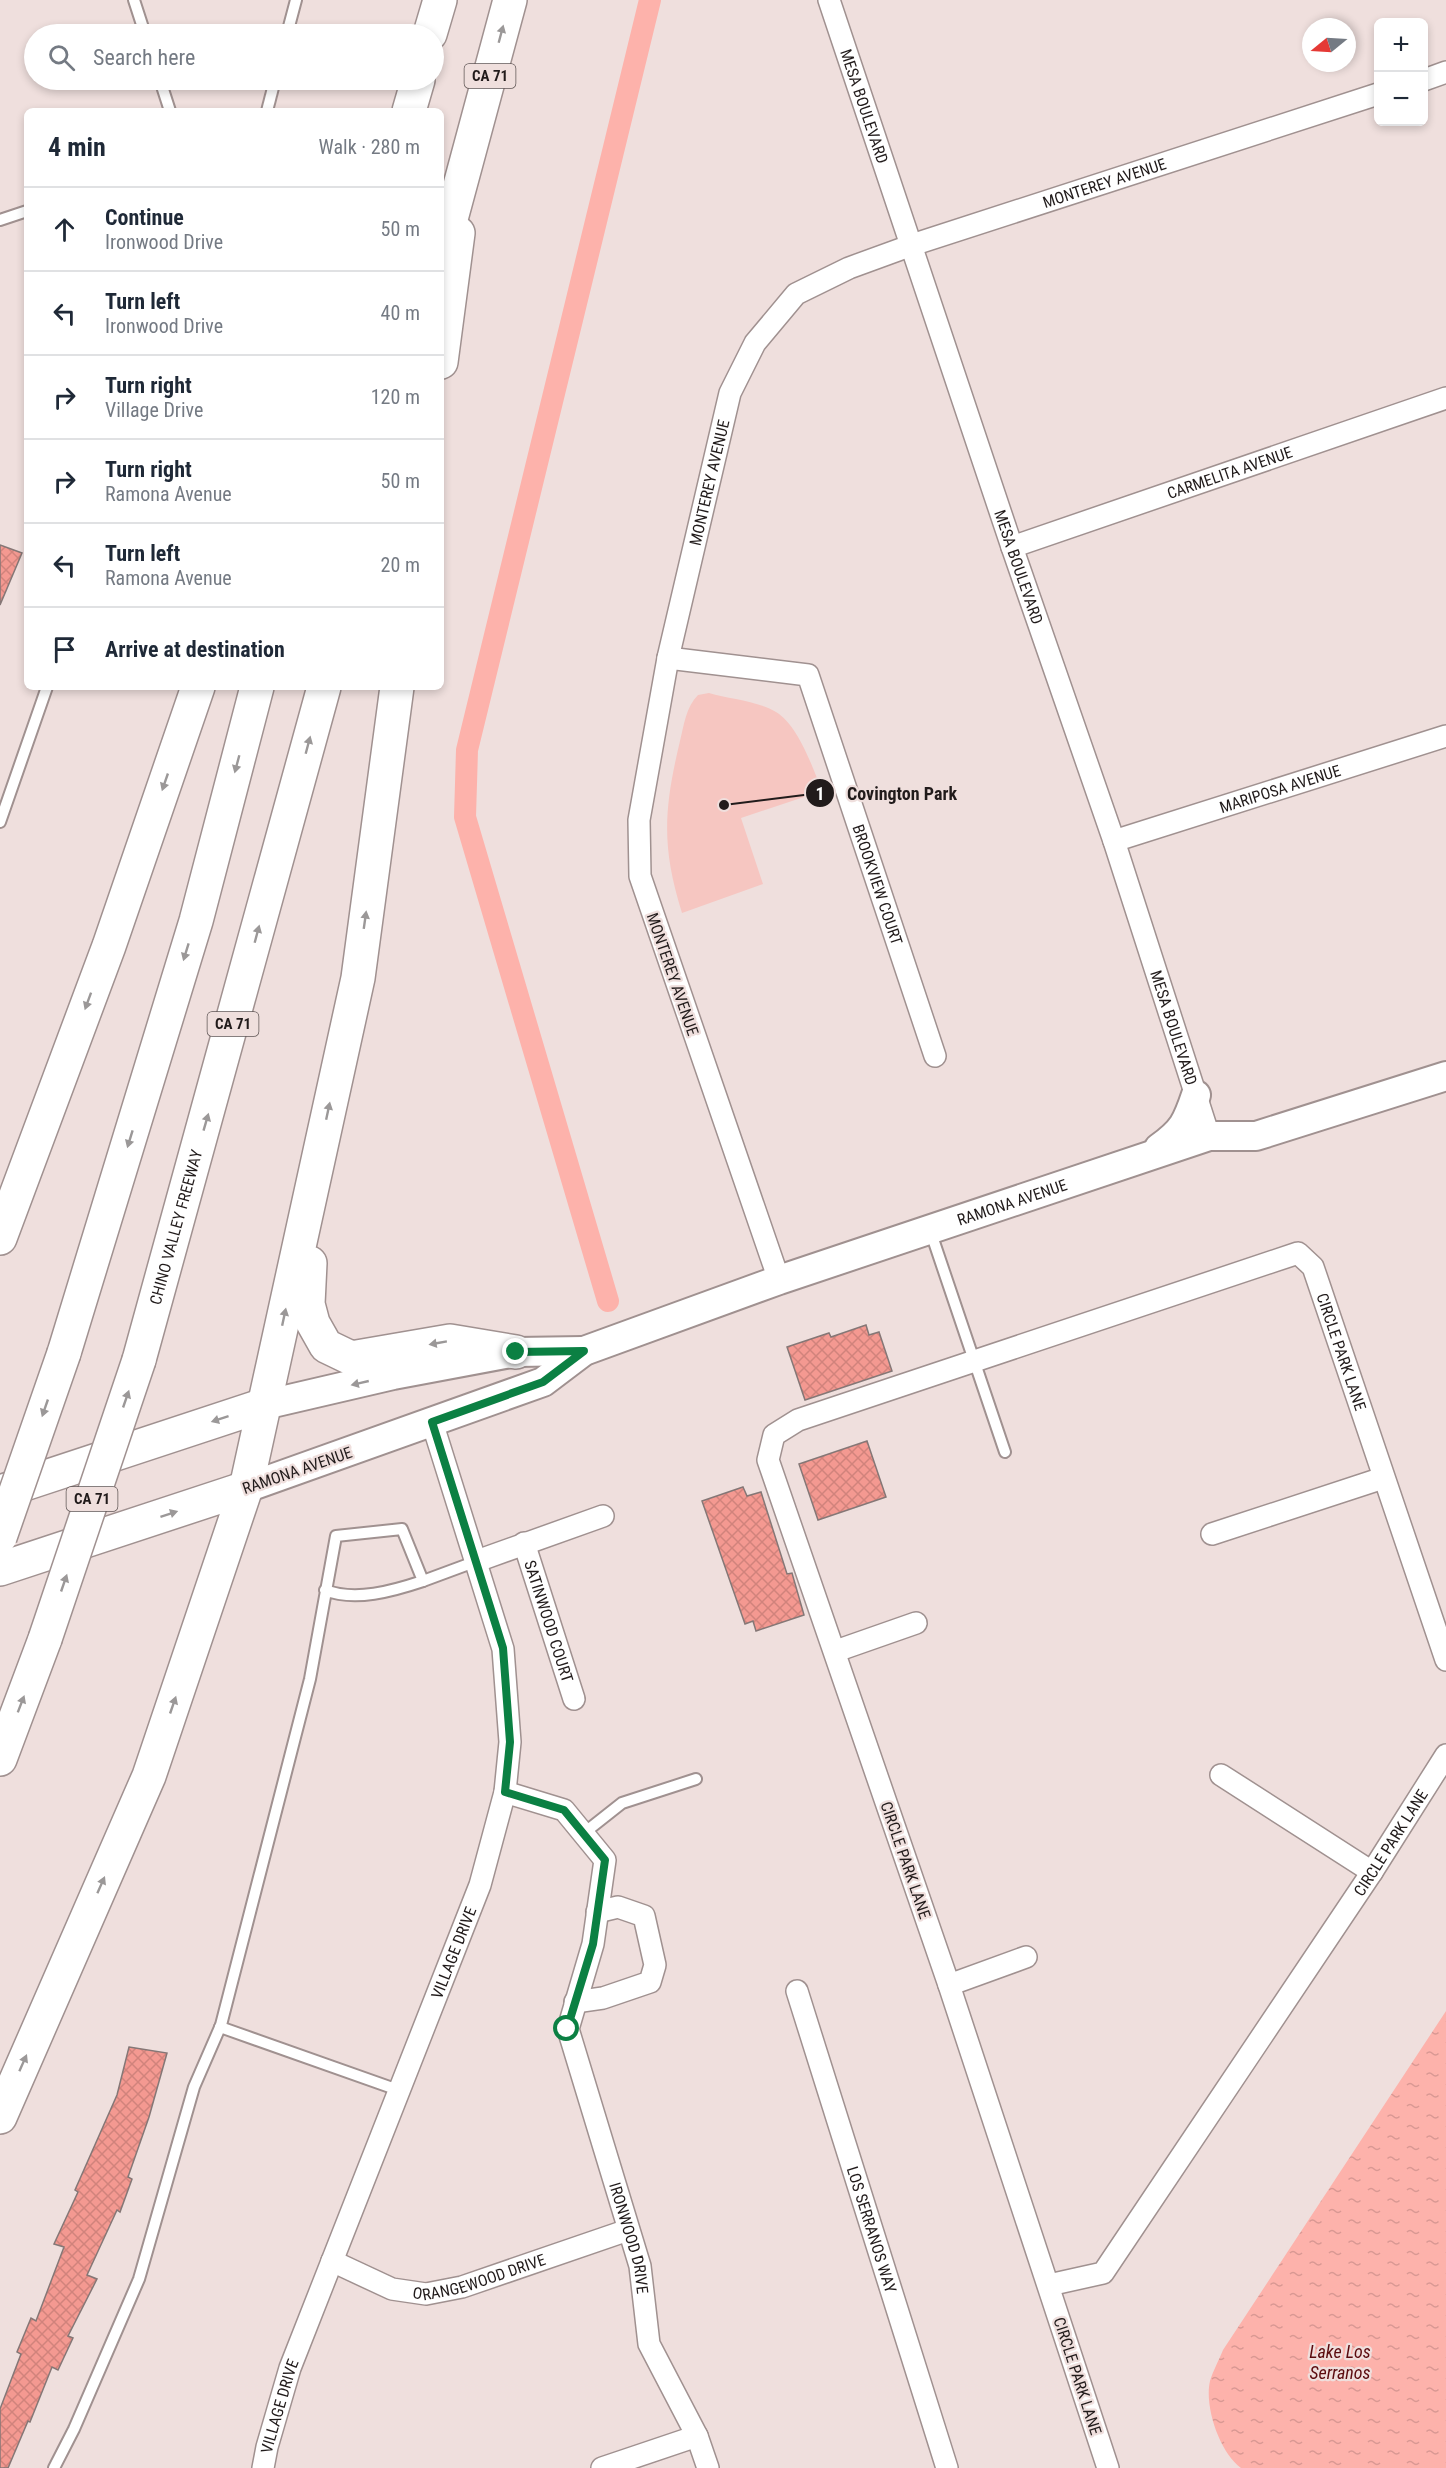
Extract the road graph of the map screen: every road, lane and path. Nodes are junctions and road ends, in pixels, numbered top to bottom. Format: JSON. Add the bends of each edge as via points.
{"nodes":[{"id":1,"x":134,"y":0,"type":"edge"},
{"id":2,"x":296,"y":0,"type":"edge"},
{"id":3,"x":440,"y":0,"type":"edge"},
{"id":4,"x":510,"y":0,"type":"edge"},
{"id":5,"x":829,"y":0,"type":"edge"},
{"id":6,"x":142,"y":24,"type":"edge"},
{"id":7,"x":290,"y":24,"type":"edge"},
{"id":8,"x":433,"y":24,"type":"edge"},
{"id":9,"x":1446,"y":72,"type":"edge"},
{"id":10,"x":1428,"y":79,"type":"edge"},
{"id":11,"x":163,"y":90,"type":"edge"},
{"id":12,"x":272,"y":90,"type":"edge"},
{"id":13,"x":415,"y":90,"type":"edge"},
{"id":14,"x":1374,"y":95,"type":"edge"},
{"id":15,"x":169,"y":108,"type":"edge"},
{"id":16,"x":268,"y":108,"type":"edge"},
{"id":17,"x":410,"y":108,"type":"edge"},
{"id":18,"x":470,"y":151,"type":"junction"},
{"id":19,"x":24,"y":212,"type":"edge"},
{"id":20,"x":0,"y":220,"type":"edge"},
{"id":21,"x":444,"y":245,"type":"edge"},
{"id":22,"x":912,"y":245,"type":"junction"},
{"id":23,"x":444,"y":340,"type":"edge"},
{"id":24,"x":1446,"y":398,"type":"edge"},
{"id":25,"x":1012,"y":547,"type":"junction"},
{"id":26,"x":668,"y":658,"type":"junction"},
{"id":27,"x":46,"y":690,"type":"edge"},
{"id":28,"x":197,"y":690,"type":"edge"},
{"id":29,"x":256,"y":690,"type":"edge"},
{"id":30,"x":323,"y":690,"type":"edge"},
{"id":31,"x":397,"y":690,"type":"edge"},
{"id":32,"x":1446,"y":736,"type":"edge"},
{"id":33,"x":0,"y":822,"type":"edge"},
{"id":34,"x":1114,"y":841,"type":"junction"},
{"id":35,"x":935,"y":1056,"type":"dead end"},
{"id":36,"x":1446,"y":1076,"type":"edge"},
{"id":37,"x":1196,"y":1095,"type":"junction"},
{"id":38,"x":1209,"y":1136,"type":"junction"},
{"id":39,"x":1134,"y":1161,"type":"junction"},
{"id":40,"x":316,"y":1168,"type":"junction"},
{"id":41,"x":929,"y":1230,"type":"junction"},
{"id":42,"x":0,"y":1238,"type":"edge"},
{"id":43,"x":779,"y":1280,"type":"junction"},
{"id":44,"x":584,"y":1351,"type":"junction"},
{"id":45,"x":516,"y":1352,"type":"junction"},
{"id":46,"x":974,"y":1360,"type":"junction"},
{"id":47,"x":264,"y":1405,"type":"junction"},
{"id":48,"x":432,"y":1422,"type":"junction"},
{"id":49,"x":1005,"y":1452,"type":"dead end"},
{"id":50,"x":1383,"y":1478,"type":"junction"},
{"id":51,"x":246,"y":1488,"type":"junction"},
{"id":52,"x":0,"y":1492,"type":"edge"},
{"id":53,"x":603,"y":1516,"type":"dead end"},
{"id":54,"x":1212,"y":1534,"type":"dead end"},
{"id":55,"x":0,"y":1537,"type":"edge"},
{"id":56,"x":524,"y":1543,"type":"junction"},
{"id":57,"x":477,"y":1561,"type":"junction"},
{"id":58,"x":0,"y":1569,"type":"edge"},
{"id":59,"x":423,"y":1581,"type":"junction"},
{"id":60,"x":325,"y":1590,"type":"junction"},
{"id":61,"x":916,"y":1623,"type":"dead end"},
{"id":62,"x":836,"y":1651,"type":"junction"},
{"id":63,"x":1446,"y":1660,"type":"edge"},
{"id":64,"x":574,"y":1699,"type":"dead end"},
{"id":65,"x":1446,"y":1755,"type":"edge"},
{"id":66,"x":0,"y":1759,"type":"edge"},
{"id":67,"x":1221,"y":1775,"type":"dead end"},
{"id":68,"x":696,"y":1779,"type":"dead end"},
{"id":69,"x":505,"y":1792,"type":"junction"},
{"id":70,"x":584,"y":1833,"type":"junction"},
{"id":71,"x":1372,"y":1872,"type":"junction"},
{"id":72,"x":597,"y":1912,"type":"junction"},
{"id":73,"x":1026,"y":1957,"type":"dead end"},
{"id":74,"x":949,"y":1985,"type":"junction"},
{"id":75,"x":797,"y":1991,"type":"dead end"},
{"id":76,"x":575,"y":2002,"type":"junction"},
{"id":77,"x":220,"y":2027,"type":"junction"},
{"id":78,"x":401,"y":2091,"type":"junction"},
{"id":79,"x":0,"y":2117,"type":"edge"},
{"id":80,"x":627,"y":2230,"type":"junction"},
{"id":81,"x":332,"y":2261,"type":"junction"},
{"id":82,"x":1049,"y":2285,"type":"junction"},
{"id":83,"x":697,"y":2436,"type":"junction"},
{"id":84,"x":54,"y":2468,"type":"edge"},
{"id":85,"x":263,"y":2468,"type":"edge"},
{"id":86,"x":602,"y":2468,"type":"edge"},
{"id":87,"x":708,"y":2468,"type":"edge"},
{"id":88,"x":947,"y":2468,"type":"edge"},
{"id":89,"x":1108,"y":2468,"type":"edge"}],
"edges":[{"from":1,"to":6,"type":"lane"},
{"from":2,"to":7,"type":"lane"},
{"from":3,"to":8,"type":"main road"},
{"from":18,"to":4,"type":"main road","number":"CA 71","one_way":true},
{"from":5,"to":22,"type":"street","name":"MESA BOULEVARD"},
{"from":9,"to":10,"type":"street"},
{"from":11,"to":15,"type":"lane"},
{"from":12,"to":16,"type":"lane"},
{"from":13,"to":17,"type":"main road"},
{"from":14,"to":22,"type":"street","name":"MONTEREY AVENUE"},
{"from":18,"to":21,"type":"main road","number":"CA 71"},
{"from":18,"to":23,"type":"main road"},
{"from":19,"to":20,"type":"lane"},
{"from":22,"to":25,"type":"street","name":"MESA BOULEVARD"},
{"from":22,"to":26,"type":"street","name":"MONTEREY AVENUE","via":[[849,268],[796,294],[755,343],[730,393]]},
{"from":24,"to":25,"type":"street","name":"CARMELITA AVENUE"},
{"from":25,"to":34,"type":"street","name":"MESA BOULEVARD"},
{"from":26,"to":35,"type":"street","name":"BROOKVIEW COURT","via":[[808,675]]},
{"from":26,"to":43,"type":"street","name":"MONTEREY AVENUE","via":[[639,819],[640,876]]},
{"from":27,"to":33,"type":"lane"},
{"from":28,"to":42,"type":"main road","one_way":true,"via":[[109,946]]},
{"from":29,"to":55,"type":"main road","one_way":true,"bridge":true,"via":[[196,921],[64,1353]]},
{"from":66,"to":30,"type":"main road","name":"CHINO VALLEY FREEWAY","number":"CA 71","one_way":true,"bridge":true,"via":[[45,1639],[139,1360]]},
{"from":40,"to":31,"type":"main road","one_way":true,"via":[[358,978]]},
{"from":32,"to":34,"type":"street","name":"MARIPOSA AVENUE"},
{"from":34,"to":37,"type":"street","name":"MESA BOULEVARD"},
{"from":36,"to":38,"type":"street","name":"RAMONA AVENUE","via":[[1256,1136]]},
{"from":37,"to":38,"type":"street","name":"MESA BOULEVARD"},
{"from":37,"to":39,"type":"street","via":[[1187,1123],[1177,1136]]},
{"from":38,"to":39,"type":"street","name":"RAMONA AVENUE"},
{"from":39,"to":41,"type":"street","name":"RAMONA AVENUE"},
{"from":45,"to":40,"type":"main road","one_way":true,"via":[[450,1341],[351,1358],[326,1346],[308,1304]]},
{"from":47,"to":40,"type":"main road","one_way":true},
{"from":41,"to":43,"type":"street","name":"RAMONA AVENUE"},
{"from":41,"to":46,"type":"lane"},
{"from":43,"to":44,"type":"street","name":"RAMONA AVENUE"},
{"from":44,"to":45,"type":"street","name":"RAMONA AVENUE"},
{"from":44,"to":48,"type":"street","name":"RAMONA AVENUE","via":[[543,1382]]},
{"from":45,"to":47,"type":"street","name":"RAMONA AVENUE","one_way":true},
{"from":46,"to":49,"type":"lane"},
{"from":46,"to":50,"type":"street","name":"CIRCLE PARK LANE","via":[[1298,1253],[1313,1267]]},
{"from":46,"to":62,"type":"street","name":"CIRCLE PARK LANE","via":[[798,1420],[774,1435],[768,1460]]},
{"from":47,"to":51,"type":"main road"},
{"from":47,"to":52,"type":"main road","name":"RAMONA AVENUE","one_way":true},
{"from":48,"to":51,"type":"street","name":"RAMONA AVENUE"},
{"from":48,"to":57,"type":"street","name":"VILLAGE DRIVE"},
{"from":50,"to":54,"type":"street"},
{"from":50,"to":63,"type":"street","name":"CIRCLE PARK LANE"},
{"from":58,"to":51,"type":"main road","name":"RAMONA AVENUE","one_way":true},
{"from":79,"to":51,"type":"main road","one_way":true,"via":[[149,1776]]},
{"from":53,"to":56,"type":"street","name":"SATINWOOD COURT"},
{"from":56,"to":57,"type":"street","name":"SATINWOOD COURT"},
{"from":56,"to":64,"type":"street","name":"SATINWOOD COURT"},
{"from":57,"to":59,"type":"lane"},
{"from":57,"to":69,"type":"street","name":"VILLAGE DRIVE","via":[[503,1648],[510,1742]]},
{"from":59,"to":60,"type":"lane","via":[[396,1590],[340,1596]]},
{"from":59,"to":60,"type":"lane","via":[[402,1529],[336,1536]]},
{"from":60,"to":77,"type":"lane","via":[[310,1679]]},
{"from":61,"to":62,"type":"street"},
{"from":62,"to":74,"type":"street","name":"CIRCLE PARK LANE"},
{"from":65,"to":71,"type":"street","name":"CIRCLE PARK LANE"},
{"from":67,"to":71,"type":"street"},
{"from":68,"to":70,"type":"lane","via":[[622,1803]]},
{"from":69,"to":70,"type":"street","name":"IRONWOOD DRIVE","via":[[564,1810]]},
{"from":69,"to":78,"type":"street","name":"VILLAGE DRIVE","via":[[480,1885]]},
{"from":70,"to":72,"type":"street","name":"IRONWOOD DRIVE","via":[[605,1860]]},
{"from":71,"to":82,"type":"street","name":"CIRCLE PARK LANE","via":[[1103,2273]]},
{"from":72,"to":76,"type":"street","name":"IRONWOOD DRIVE","via":[[593,1944]]},
{"from":72,"to":76,"type":"street","via":[[618,1907],[644,1916],[655,1965],[650,1982],[603,1998]]},
{"from":73,"to":74,"type":"street"},
{"from":74,"to":82,"type":"street","name":"CIRCLE PARK LANE"},
{"from":75,"to":88,"type":"street","name":"LOS SERRANOS WAY"},
{"from":76,"to":80,"type":"street","name":"IRONWOOD DRIVE","via":[[567,2029]]},
{"from":77,"to":78,"type":"lane"},
{"from":77,"to":84,"type":"lane","via":[[194,2087],[139,2279]]},
{"from":78,"to":81,"type":"street","name":"VILLAGE DRIVE"},
{"from":80,"to":81,"type":"street","name":"ORANGEWOOD DRIVE","via":[[462,2287],[426,2294],[392,2289]]},
{"from":80,"to":83,"type":"street","name":"IRONWOOD DRIVE","via":[[640,2266],[649,2344]]},
{"from":81,"to":85,"type":"street","name":"VILLAGE DRIVE","via":[[290,2368]]},
{"from":82,"to":89,"type":"street","name":"CIRCLE PARK LANE"},
{"from":83,"to":86,"type":"street"},
{"from":83,"to":87,"type":"street","name":"IRONWOOD DRIVE"}]}
